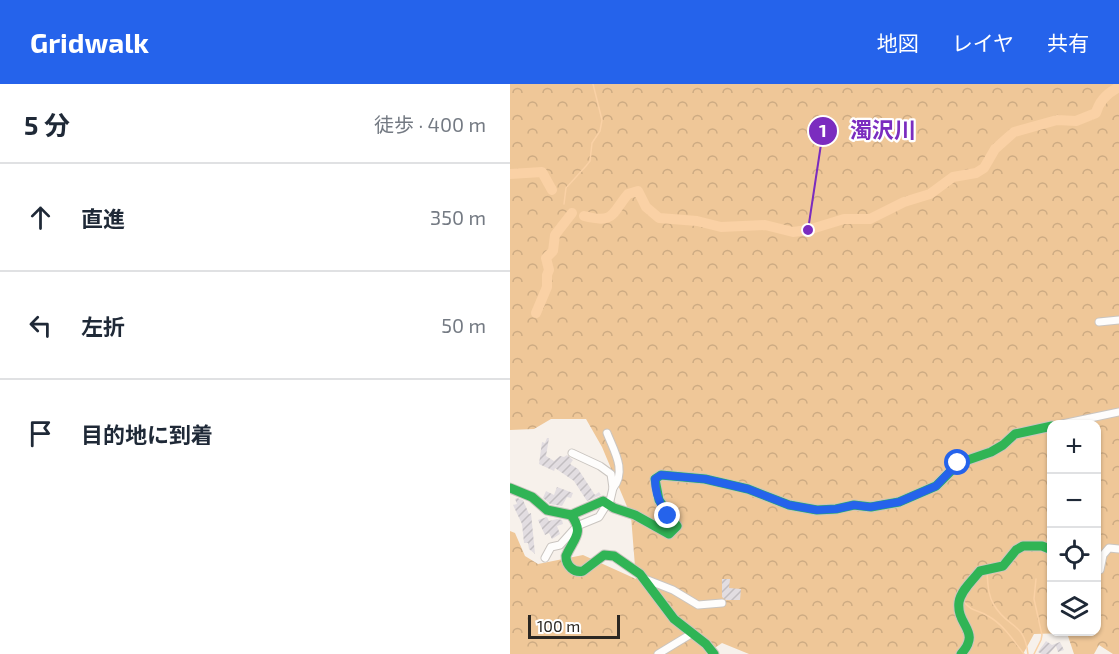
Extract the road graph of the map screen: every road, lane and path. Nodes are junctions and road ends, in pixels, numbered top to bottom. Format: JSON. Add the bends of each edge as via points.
{"nodes":[{"id":1,"x":1119,"y":320,"type":"edge"},
{"id":2,"x":1099,"y":322,"type":"dead end"},
{"id":3,"x":1119,"y":412,"type":"edge"},
{"id":4,"x":1081,"y":420,"type":"edge"},
{"id":5,"x":1047,"y":427,"type":"edge"},
{"id":6,"x":607,"y":433,"type":"dead end"},
{"id":7,"x":572,"y":453,"type":"dead end"},
{"id":8,"x":510,"y":488,"type":"edge"},
{"id":9,"x":613,"y":488,"type":"junction"},
{"id":10,"x":608,"y":504,"type":"junction"},
{"id":11,"x":571,"y":515,"type":"junction"},
{"id":12,"x":578,"y":526,"type":"junction"},
{"id":13,"x":1047,"y":548,"type":"edge"},
{"id":14,"x":1119,"y":549,"type":"edge"},
{"id":15,"x":545,"y":558,"type":"dead end"},
{"id":16,"x":1101,"y":565,"type":"edge"},
{"id":17,"x":645,"y":579,"type":"junction"},
{"id":18,"x":722,"y":603,"type":"dead end"},
{"id":19,"x":691,"y":634,"type":"junction"},
{"id":20,"x":658,"y":654,"type":"edge"},
{"id":21,"x":714,"y":654,"type":"edge"},
{"id":22,"x":961,"y":654,"type":"edge"}],
"edges":[{"from":1,"to":2,"type":"street"},
{"from":3,"to":4,"type":"street"},
{"from":5,"to":10,"type":"street","via":[[1015,434],[991,452],[958,463],[936,486],[899,502],[817,510],[705,479],[661,475],[655,479],[656,490],[663,509],[676,526],[672,533]]},
{"from":6,"to":9,"type":"street","via":[[620,467],[620,477]]},
{"from":7,"to":9,"type":"street","via":[[611,474]]},
{"from":8,"to":11,"type":"street","via":[[532,497],[547,510]]},
{"from":9,"to":10,"type":"street"},
{"from":10,"to":11,"type":"street","via":[[603,501]]},
{"from":10,"to":12,"type":"street","via":[[599,517]]},
{"from":11,"to":12,"type":"street"},
{"from":12,"to":15,"type":"street","via":[[560,545],[551,547]]},
{"from":12,"to":17,"type":"street","via":[[566,555],[566,562],[574,571],[585,571],[601,556],[611,555]]},
{"from":13,"to":22,"type":"street","via":[[1023,546],[1003,566],[980,571],[958,603],[971,643]]},
{"from":14,"to":16,"type":"street","via":[[1109,548]]},
{"from":17,"to":18,"type":"street","via":[[698,605]]},
{"from":17,"to":19,"type":"street"},
{"from":19,"to":20,"type":"street"},
{"from":19,"to":21,"type":"street","via":[[704,641]]}]}
